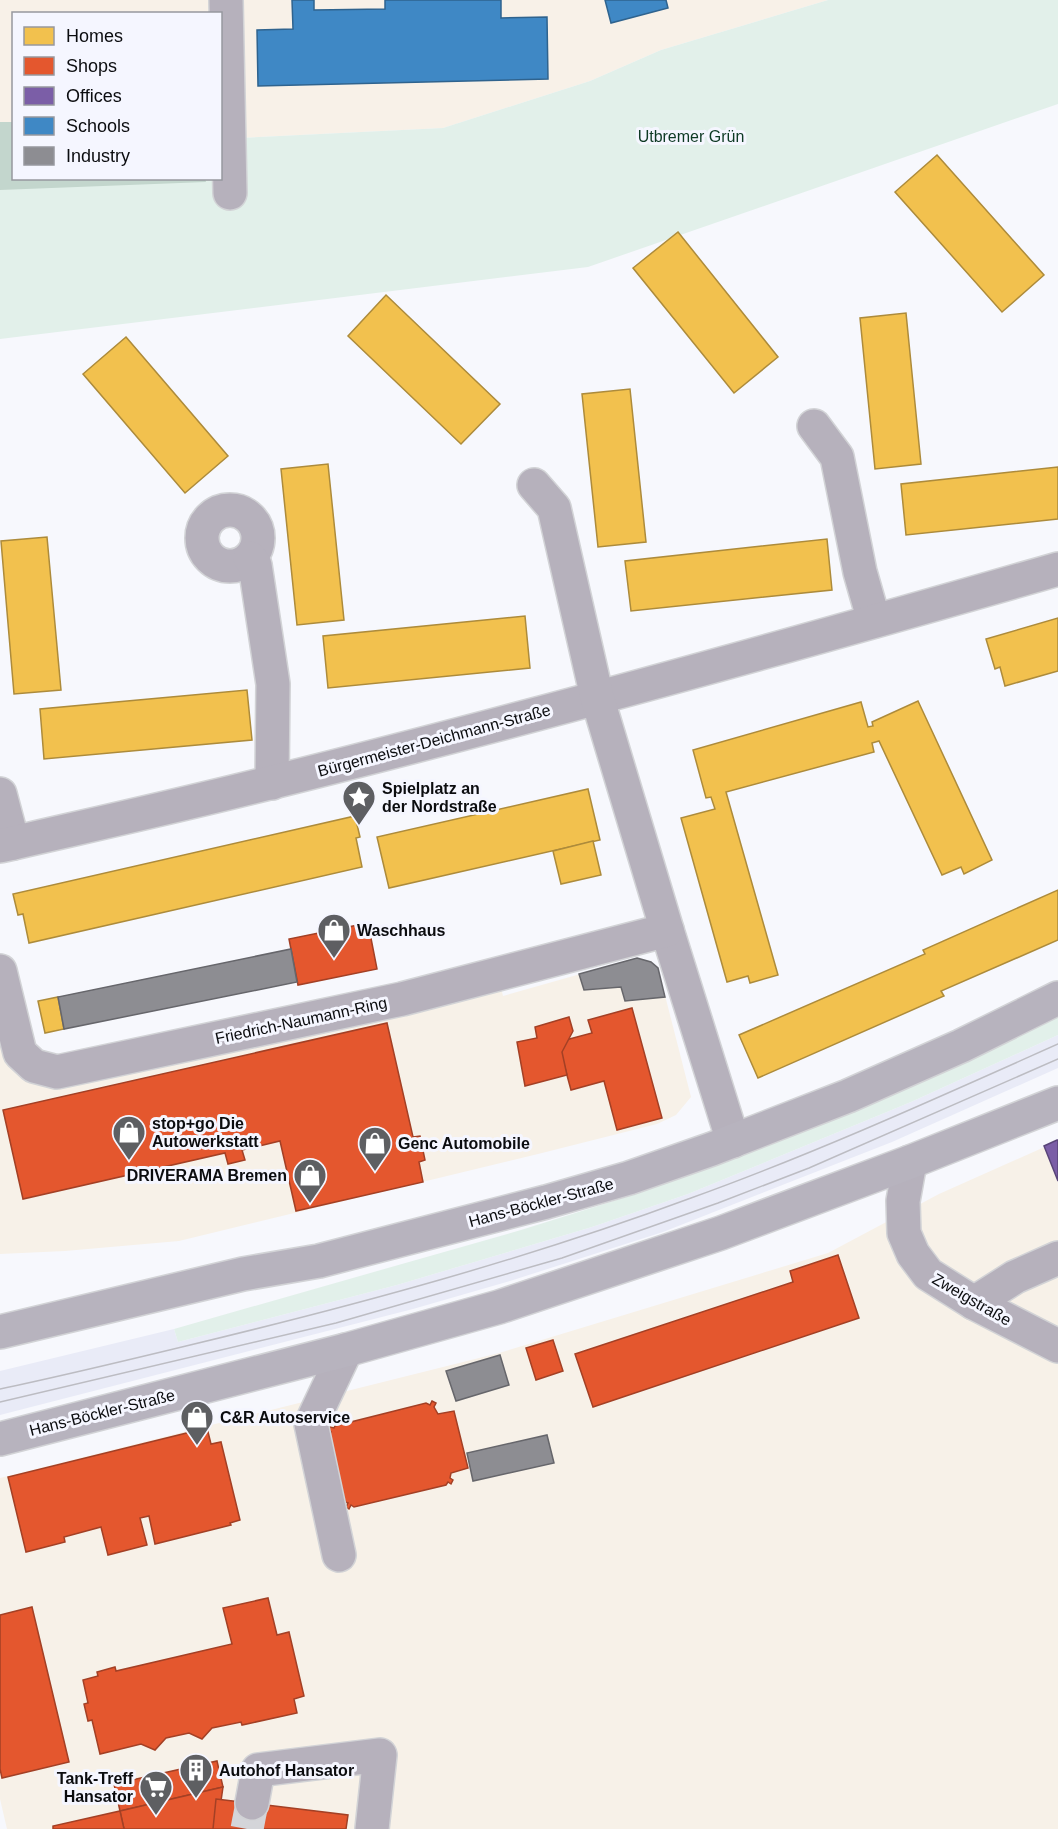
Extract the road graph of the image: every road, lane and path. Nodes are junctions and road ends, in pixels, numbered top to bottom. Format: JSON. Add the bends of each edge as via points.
{"nodes":[{"id":1,"x":226,"y":0,"type":"edge"},
{"id":2,"x":230,"y":193,"type":"dead end"},
{"id":3,"x":814,"y":426,"type":"dead end"},
{"id":4,"x":534,"y":485,"type":"dead end"},
{"id":5,"x":250,"y":558,"type":"dead end"},
{"id":6,"x":1058,"y":569,"type":"edge"},
{"id":7,"x":874,"y":621,"type":"junction"},
{"id":8,"x":597,"y":698,"type":"junction"},
{"id":9,"x":272,"y":783,"type":"junction"},
{"id":10,"x":0,"y":794,"type":"edge"},
{"id":11,"x":7,"y":844,"type":"edge"},
{"id":12,"x":667,"y":930,"type":"junction"},
{"id":13,"x":0,"y":971,"type":"edge"},
{"id":14,"x":1058,"y":998,"type":"edge"},
{"id":15,"x":1058,"y":1103,"type":"edge"},
{"id":16,"x":733,"y":1141,"type":"junction"},
{"id":17,"x":910,"y":1162,"type":"junction"},
{"id":18,"x":1058,"y":1258,"type":"edge"},
{"id":19,"x":974,"y":1302,"type":"junction"},
{"id":20,"x":0,"y":1332,"type":"edge"},
{"id":21,"x":1058,"y":1346,"type":"edge"},
{"id":22,"x":346,"y":1350,"type":"junction"},
{"id":23,"x":0,"y":1438,"type":"edge"},
{"id":24,"x":339,"y":1555,"type":"dead end"},
{"id":25,"x":252,"y":1803,"type":"tunnel mouth"},
{"id":26,"x":372,"y":1829,"type":"edge"}],
"edges":[{"from":1,"to":2,"type":"street"},
{"from":3,"to":7,"type":"street","via":[[837,457]]},
{"from":4,"to":8,"type":"street","via":[[554,508]]},
{"from":5,"to":9,"type":"street","via":[[255,565],[273,684]]},
{"from":6,"to":7,"type":"street","name":"Bürgermeister-Deichmann-Straße"},
{"from":7,"to":8,"type":"street","name":"Bürgermeister-Deichmann-Straße"},
{"from":8,"to":9,"type":"street","name":"Bürgermeister-Deichmann-Straße"},
{"from":8,"to":12,"type":"street"},
{"from":9,"to":11,"type":"street","name":"Bürgermeister-Deichmann-Straße"},
{"from":10,"to":11,"type":"street","name":"Bürgermeister-Deichmann-Straße"},
{"from":12,"to":13,"type":"street","name":"Friedrich-Naumann-Ring","via":[[402,999],[57,1072],[34,1065],[20,1053]]},
{"from":12,"to":16,"type":"street"},
{"from":14,"to":16,"type":"main road","name":"Hans-Böckler-Straße","via":[[961,1046]]},
{"from":15,"to":17,"type":"main road","name":"Hans-Böckler-Straße"},
{"from":16,"to":20,"type":"main road","name":"Hans-Böckler-Straße","via":[[629,1178],[319,1262],[243,1274]]},
{"from":17,"to":19,"type":"street","name":"Zweigstraße","via":[[903,1201],[904,1233],[913,1254],[928,1274]]},
{"from":17,"to":22,"type":"main road","name":"Hans-Böckler-Straße","via":[[721,1233],[532,1296]]},
{"from":18,"to":19,"type":"street","via":[[1015,1277]]},
{"from":19,"to":21,"type":"street","name":"Zweigstraße"},
{"from":22,"to":23,"type":"main road","name":"Hans-Böckler-Straße"},
{"from":22,"to":24,"type":"street","via":[[311,1424]]},
{"from":25,"to":26,"type":"street","via":[[258,1770],[380,1755]]}]}
